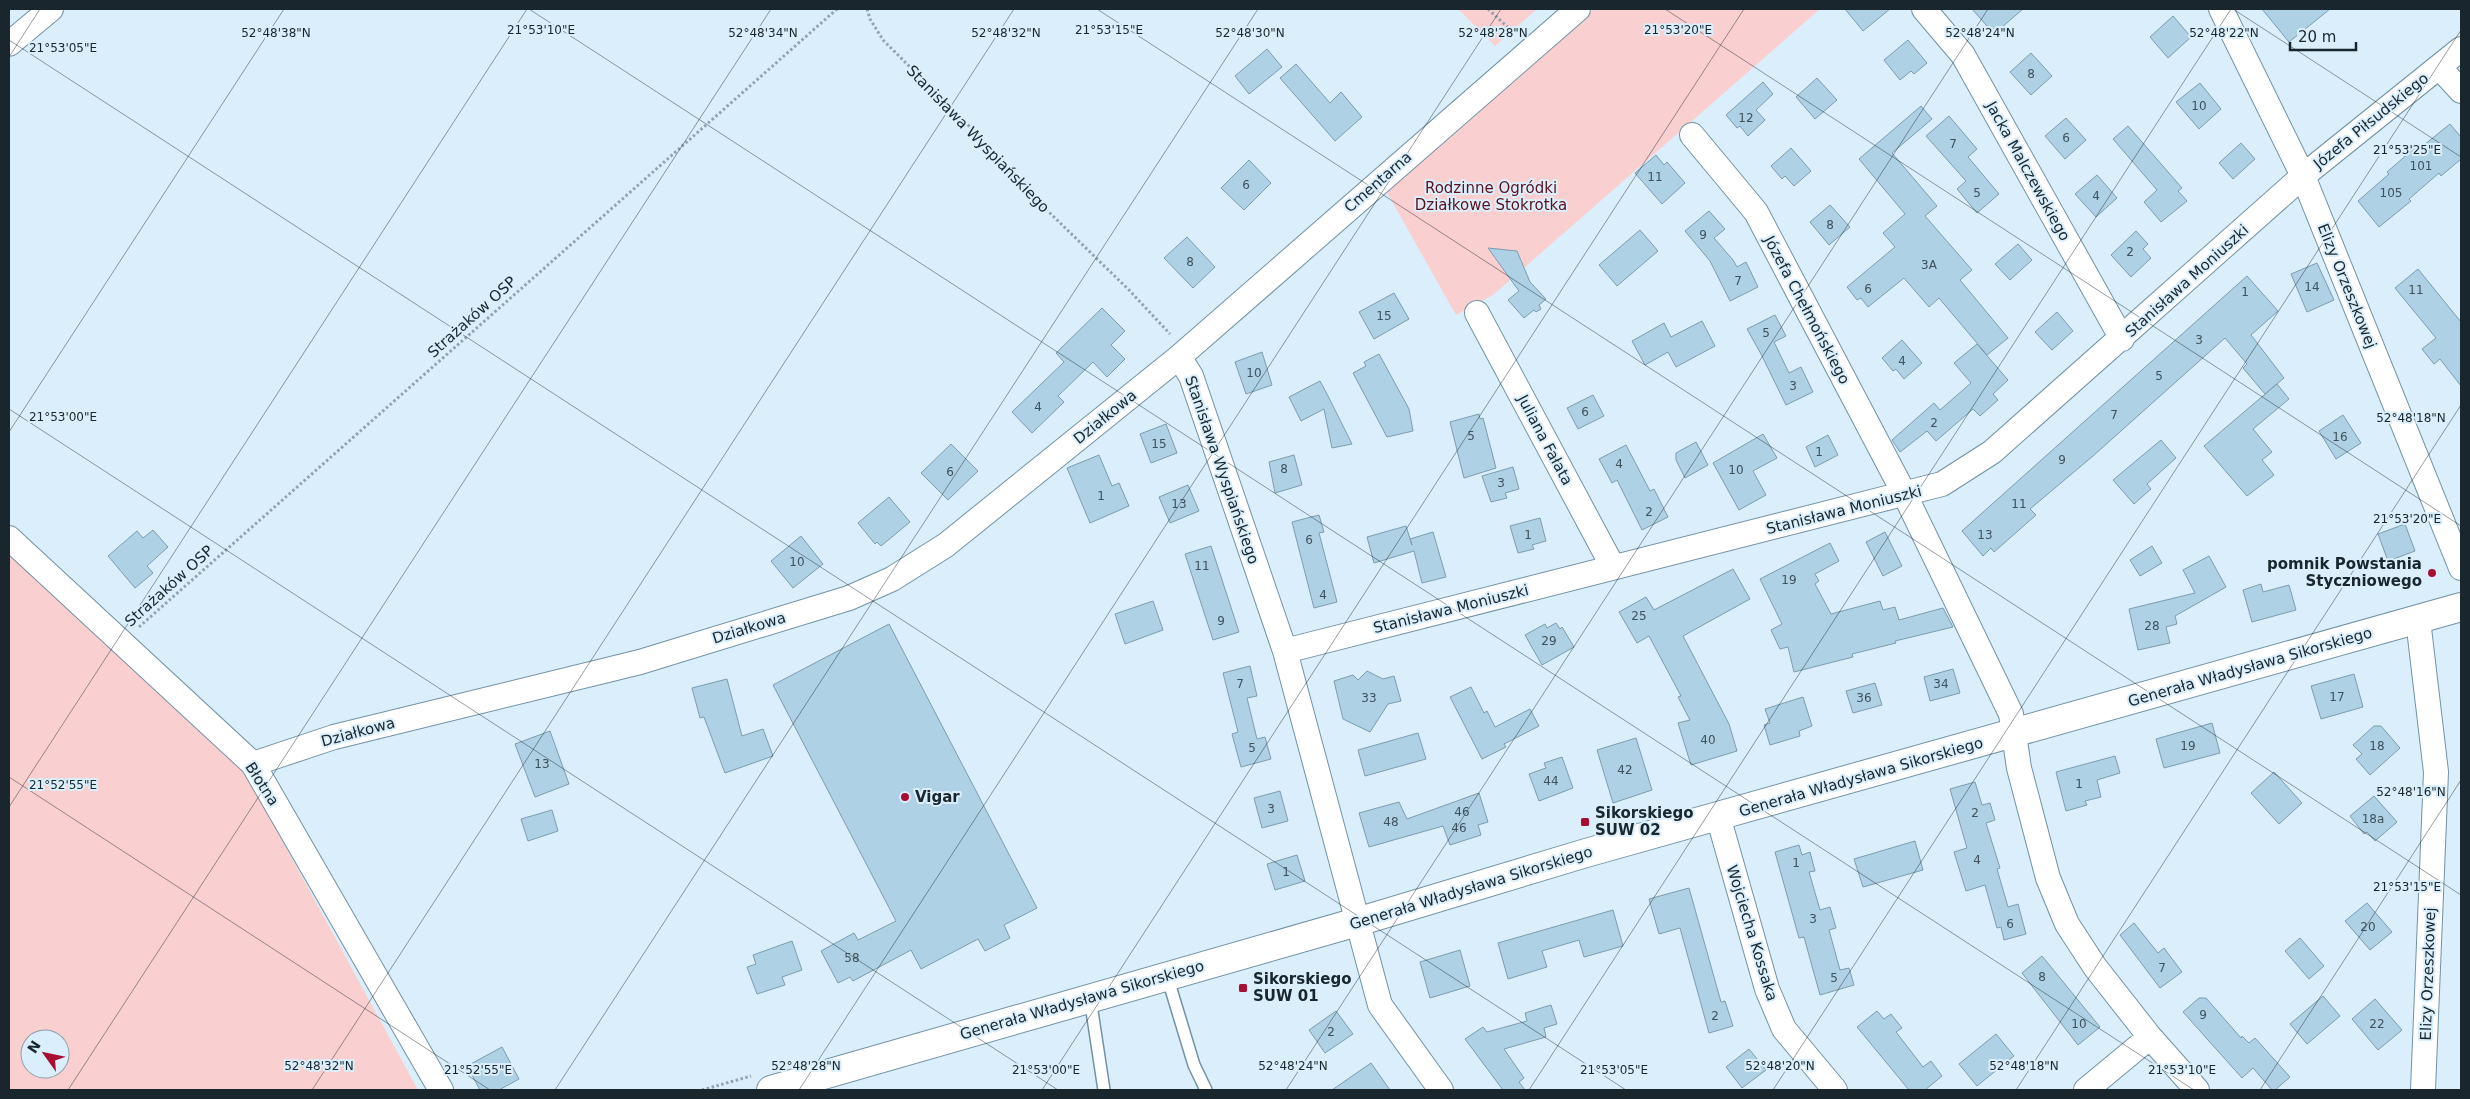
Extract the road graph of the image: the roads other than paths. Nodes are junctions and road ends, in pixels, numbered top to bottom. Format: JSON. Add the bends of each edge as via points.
{"nodes":[{"id":1,"x":51,"y":9,"type":"edge"},
{"id":2,"x":1578,"y":9,"type":"edge"},
{"id":3,"x":1924,"y":9,"type":"edge"},
{"id":4,"x":2221,"y":9,"type":"edge"},
{"id":5,"x":9,"y":44,"type":"edge"},
{"id":6,"x":2461,"y":49,"type":"edge"},
{"id":7,"x":2439,"y":67,"type":"junction"},
{"id":8,"x":2461,"y":91,"type":"edge"},
{"id":9,"x":1692,"y":135,"type":"dead end"},
{"id":10,"x":2303,"y":176,"type":"junction"},
{"id":11,"x":1478,"y":313,"type":"dead end"},
{"id":12,"x":2122,"y":339,"type":"junction"},
{"id":13,"x":1179,"y":356,"type":"junction"},
{"id":14,"x":1905,"y":495,"type":"junction"},
{"id":15,"x":9,"y":538,"type":"edge"},
{"id":16,"x":1613,"y":567,"type":"junction"},
{"id":17,"x":2461,"y":568,"type":"edge"},
{"id":18,"x":2461,"y":607,"type":"edge"},
{"id":19,"x":2418,"y":620,"type":"junction"},
{"id":20,"x":1284,"y":651,"type":"junction"},
{"id":21,"x":2014,"y":734,"type":"junction"},
{"id":22,"x":253,"y":764,"type":"junction"},
{"id":23,"x":1718,"y":816,"type":"junction"},
{"id":24,"x":1357,"y":922,"type":"junction"},
{"id":25,"x":1167,"y":976,"type":"junction"},
{"id":26,"x":1090,"y":998,"type":"junction"},
{"id":27,"x":2150,"y":1037,"type":"junction"},
{"id":28,"x":441,"y":1090,"type":"edge"},
{"id":29,"x":771,"y":1090,"type":"edge"},
{"id":30,"x":1104,"y":1090,"type":"edge"},
{"id":31,"x":1206,"y":1090,"type":"edge"},
{"id":32,"x":1441,"y":1090,"type":"edge"},
{"id":33,"x":1835,"y":1090,"type":"edge"},
{"id":34,"x":2086,"y":1090,"type":"edge"},
{"id":35,"x":2197,"y":1090,"type":"edge"},
{"id":36,"x":2423,"y":1090,"type":"edge"}],
"edges":[{"from":1,"to":5,"type":"street"},
{"from":2,"to":13,"type":"street","name":"Cmentarna"},
{"from":3,"to":12,"type":"street","name":"Jacka Malczewskiego","via":[[1963,55]]},
{"from":4,"to":10,"type":"street","name":"Elizy Orzeszkowej"},
{"from":6,"to":7,"type":"street","name":"Józefa Piłsudskiego"},
{"from":7,"to":8,"type":"street","name":"Józefa Piłsudskiego"},
{"from":7,"to":10,"type":"street","name":"Józefa Piłsudskiego"},
{"from":9,"to":14,"type":"street","name":"Józefa Chełmońskiego","via":[[1756,212]]},
{"from":10,"to":12,"type":"street","name":"Stanisława Moniuszki"},
{"from":10,"to":17,"type":"street","name":"Elizy Orzeszkowej"},
{"from":11,"to":16,"type":"street","name":"Juliana Fałata"},
{"from":12,"to":14,"type":"street","name":"Stanisława Moniuszki","via":[[1992,452],[1942,484]]},
{"from":13,"to":20,"type":"street","name":"Stanisława Wyspiańskiego","via":[[1191,376]]},
{"from":13,"to":22,"type":"street","name":"Działkowa","via":[[946,545],[884,583],[849,598],[640,662],[334,737]]},
{"from":14,"to":16,"type":"street","name":"Stanisława Moniuszki"},
{"from":14,"to":21,"type":"street","name":"Józefa Chełmońskiego","via":[[2011,714]]},
{"from":15,"to":22,"type":"street","name":"Błotna"},
{"from":16,"to":20,"type":"street","name":"Stanisława Moniuszki"},
{"from":18,"to":19,"type":"street","name":"Generała Władysława Sikorskiego"},
{"from":19,"to":21,"type":"street","name":"Generała Władysława Sikorskiego"},
{"from":19,"to":36,"type":"street","name":"Elizy Orzeszkowej","via":[[2436,772]]},
{"from":20,"to":24,"type":"street","name":"Stanisława Wyspiańskiego"},
{"from":21,"to":23,"type":"street","name":"Generała Władysława Sikorskiego"},
{"from":21,"to":27,"type":"street","name":"Józefa Chełmońskiego","via":[[2019,768],[2048,878],[2067,924]]},
{"from":22,"to":28,"type":"street","name":"Błotna"},
{"from":23,"to":24,"type":"street","name":"Generała Władysława Sikorskiego"},
{"from":23,"to":33,"type":"street","name":"Wojciecha Kossaka","via":[[1767,989],[1784,1029]]},
{"from":24,"to":25,"type":"street","name":"Generała Władysława Sikorskiego"},
{"from":24,"to":32,"type":"street","name":"Stanisława Wyspiańskiego","via":[[1380,1005]]},
{"from":25,"to":26,"type":"street","name":"Generała Władysława Sikorskiego"},
{"from":25,"to":31,"type":"lane","via":[[1194,1065]]},
{"from":26,"to":29,"type":"street","name":"Generała Władysława Sikorskiego"},
{"from":26,"to":30,"type":"lane"},
{"from":27,"to":34,"type":"street"},
{"from":27,"to":35,"type":"street","name":"Józefa Chełmońskiego"}]}
